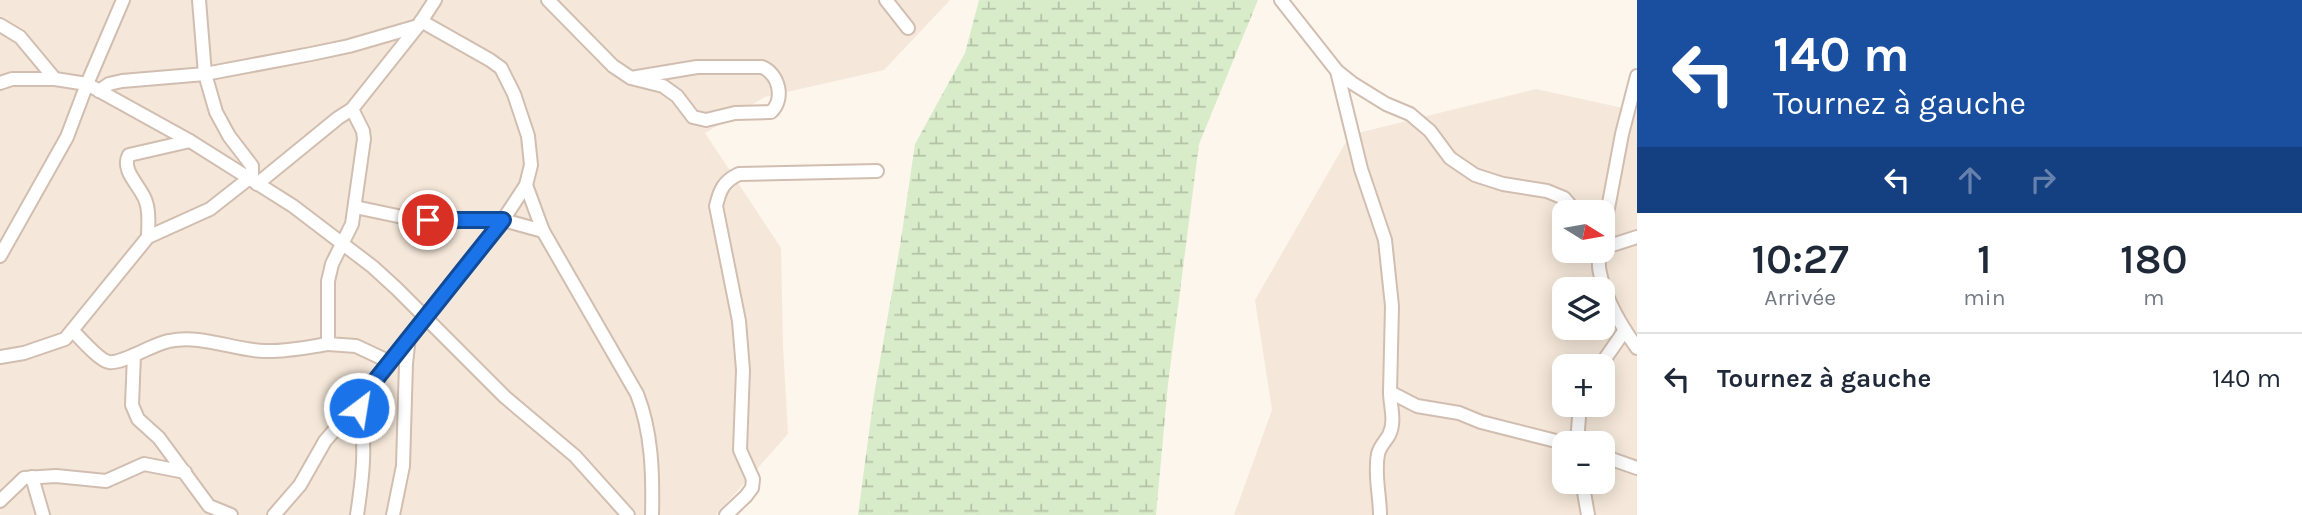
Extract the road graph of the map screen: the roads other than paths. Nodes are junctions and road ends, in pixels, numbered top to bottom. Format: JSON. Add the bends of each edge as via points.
{"nodes":[{"id":1,"x":123,"y":0,"type":"edge"},
{"id":2,"x":199,"y":0,"type":"edge"},
{"id":3,"x":435,"y":0,"type":"edge"},
{"id":4,"x":548,"y":0,"type":"edge"},
{"id":5,"x":886,"y":0,"type":"edge"},
{"id":6,"x":1281,"y":0,"type":"edge"},
{"id":7,"x":419,"y":24,"type":"junction"},
{"id":8,"x":0,"y":25,"type":"edge"},
{"id":9,"x":908,"y":28,"type":"dead end"},
{"id":10,"x":1337,"y":71,"type":"junction"},
{"id":11,"x":205,"y":74,"type":"junction"},
{"id":12,"x":1637,"y":76,"type":"edge"},
{"id":13,"x":631,"y":78,"type":"junction"},
{"id":14,"x":55,"y":79,"type":"junction"},
{"id":15,"x":0,"y":83,"type":"edge"},
{"id":16,"x":87,"y":84,"type":"junction"},
{"id":17,"x":99,"y":91,"type":"junction"},
{"id":18,"x":352,"y":109,"type":"junction"},
{"id":19,"x":190,"y":141,"type":"junction"},
{"id":20,"x":877,"y":170,"type":"dead end"},
{"id":21,"x":253,"y":182,"type":"junction"},
{"id":22,"x":526,"y":185,"type":"junction"},
{"id":23,"x":1566,"y":200,"type":"edge"},
{"id":24,"x":1610,"y":200,"type":"edge"},
{"id":25,"x":355,"y":207,"type":"junction"},
{"id":26,"x":503,"y":220,"type":"junction"},
{"id":27,"x":543,"y":231,"type":"junction"},
{"id":28,"x":1637,"y":236,"type":"edge"},
{"id":29,"x":148,"y":237,"type":"junction"},
{"id":30,"x":342,"y":244,"type":"junction"},
{"id":31,"x":1615,"y":244,"type":"edge"},
{"id":32,"x":0,"y":256,"type":"edge"},
{"id":33,"x":1600,"y":263,"type":"edge"},
{"id":34,"x":424,"y":317,"type":"junction"},
{"id":35,"x":1625,"y":330,"type":"junction"},
{"id":36,"x":73,"y":331,"type":"junction"},
{"id":37,"x":409,"y":337,"type":"junction"},
{"id":38,"x":328,"y":344,"type":"junction"},
{"id":39,"x":1637,"y":348,"type":"edge"},
{"id":40,"x":1608,"y":354,"type":"edge"},
{"id":41,"x":134,"y":355,"type":"junction"},
{"id":42,"x":0,"y":357,"type":"edge"},
{"id":43,"x":390,"y":362,"type":"junction"},
{"id":44,"x":1390,"y":392,"type":"junction"},
{"id":45,"x":358,"y":402,"type":"junction"},
{"id":46,"x":1552,"y":440,"type":"edge"},
{"id":47,"x":1615,"y":460,"type":"edge"},
{"id":48,"x":1637,"y":468,"type":"edge"},
{"id":49,"x":185,"y":472,"type":"junction"},
{"id":50,"x":32,"y":477,"type":"junction"},
{"id":51,"x":1584,"y":494,"type":"edge"},
{"id":52,"x":0,"y":501,"type":"edge"},
{"id":53,"x":43,"y":515,"type":"edge"},
{"id":54,"x":231,"y":515,"type":"edge"},
{"id":55,"x":274,"y":515,"type":"edge"},
{"id":56,"x":358,"y":515,"type":"edge"},
{"id":57,"x":393,"y":515,"type":"edge"},
{"id":58,"x":628,"y":515,"type":"edge"},
{"id":59,"x":652,"y":515,"type":"edge"},
{"id":60,"x":726,"y":515,"type":"edge"},
{"id":61,"x":1380,"y":515,"type":"edge"},
{"id":62,"x":1588,"y":515,"type":"edge"}],
"edges":[{"from":1,"to":16,"type":"street"},
{"from":2,"to":11,"type":"street"},
{"from":3,"to":7,"type":"street"},
{"from":4,"to":13,"type":"street","via":[[613,66]]},
{"from":5,"to":9,"type":"street"},
{"from":6,"to":10,"type":"street"},
{"from":7,"to":11,"type":"street","via":[[349,46]]},
{"from":7,"to":18,"type":"street"},
{"from":7,"to":22,"type":"street","via":[[500,68],[528,136],[531,165]]},
{"from":8,"to":14,"type":"street","via":[[20,37]]},
{"from":10,"to":23,"type":"street","via":[[1386,104],[1410,114],[1450,158],[1475,175]]},
{"from":10,"to":44,"type":"street","via":[[1361,169],[1385,240],[1392,306]]},
{"from":11,"to":17,"type":"street","via":[[122,81]]},
{"from":11,"to":21,"type":"street","via":[[216,112],[252,166]]},
{"from":12,"to":24,"type":"street"},
{"from":13,"to":13,"type":"street","via":[[663,86],[700,120],[771,112],[778,103],[776,77],[762,67],[697,67]]},
{"from":14,"to":15,"type":"street"},
{"from":14,"to":16,"type":"street"},
{"from":16,"to":17,"type":"street"},
{"from":16,"to":32,"type":"street","via":[[67,137]]},
{"from":17,"to":19,"type":"street"},
{"from":18,"to":21,"type":"street"},
{"from":18,"to":25,"type":"street","via":[[365,139]]},
{"from":19,"to":21,"type":"street"},
{"from":19,"to":29,"type":"street","via":[[126,158],[148,206]]},
{"from":20,"to":60,"type":"street","via":[[739,173],[719,191],[716,206],[740,333],[740,450],[753,479],[752,488]]},
{"from":21,"to":29,"type":"street","via":[[203,213]]},
{"from":21,"to":30,"type":"street"},
{"from":22,"to":26,"type":"street"},
{"from":22,"to":27,"type":"street"},
{"from":25,"to":26,"type":"street","via":[[412,219]]},
{"from":25,"to":30,"type":"street"},
{"from":26,"to":27,"type":"street"},
{"from":26,"to":34,"type":"street"},
{"from":27,"to":59,"type":"street","via":[[637,394],[653,467]]},
{"from":28,"to":31,"type":"street"},
{"from":29,"to":36,"type":"street"},
{"from":30,"to":34,"type":"street"},
{"from":30,"to":38,"type":"street","via":[[328,281]]},
{"from":33,"to":35,"type":"street","via":[[1606,292]]},
{"from":34,"to":37,"type":"street"},
{"from":34,"to":58,"type":"street","via":[[505,397],[575,456]]},
{"from":35,"to":39,"type":"street"},
{"from":35,"to":40,"type":"street"},
{"from":36,"to":41,"type":"street","via":[[104,361]]},
{"from":36,"to":42,"type":"street","via":[[65,339]]},
{"from":37,"to":43,"type":"street"},
{"from":37,"to":57,"type":"street","via":[[403,466]]},
{"from":38,"to":41,"type":"street","via":[[266,351],[183,339],[151,345]]},
{"from":38,"to":43,"type":"street","via":[[356,346]]},
{"from":41,"to":49,"type":"street","via":[[135,414]]},
{"from":43,"to":45,"type":"street"},
{"from":44,"to":46,"type":"street","via":[[1417,405]]},
{"from":44,"to":61,"type":"street","via":[[1393,421],[1378,457]]},
{"from":45,"to":55,"type":"street","via":[[324,441],[300,485]]},
{"from":45,"to":56,"type":"street","via":[[364,452]]},
{"from":47,"to":48,"type":"street"},
{"from":49,"to":50,"type":"street","via":[[144,464],[106,481]]},
{"from":49,"to":54,"type":"street","via":[[209,506]]},
{"from":50,"to":52,"type":"street","via":[[24,478]]},
{"from":50,"to":53,"type":"street"},
{"from":51,"to":62,"type":"street"}]}
